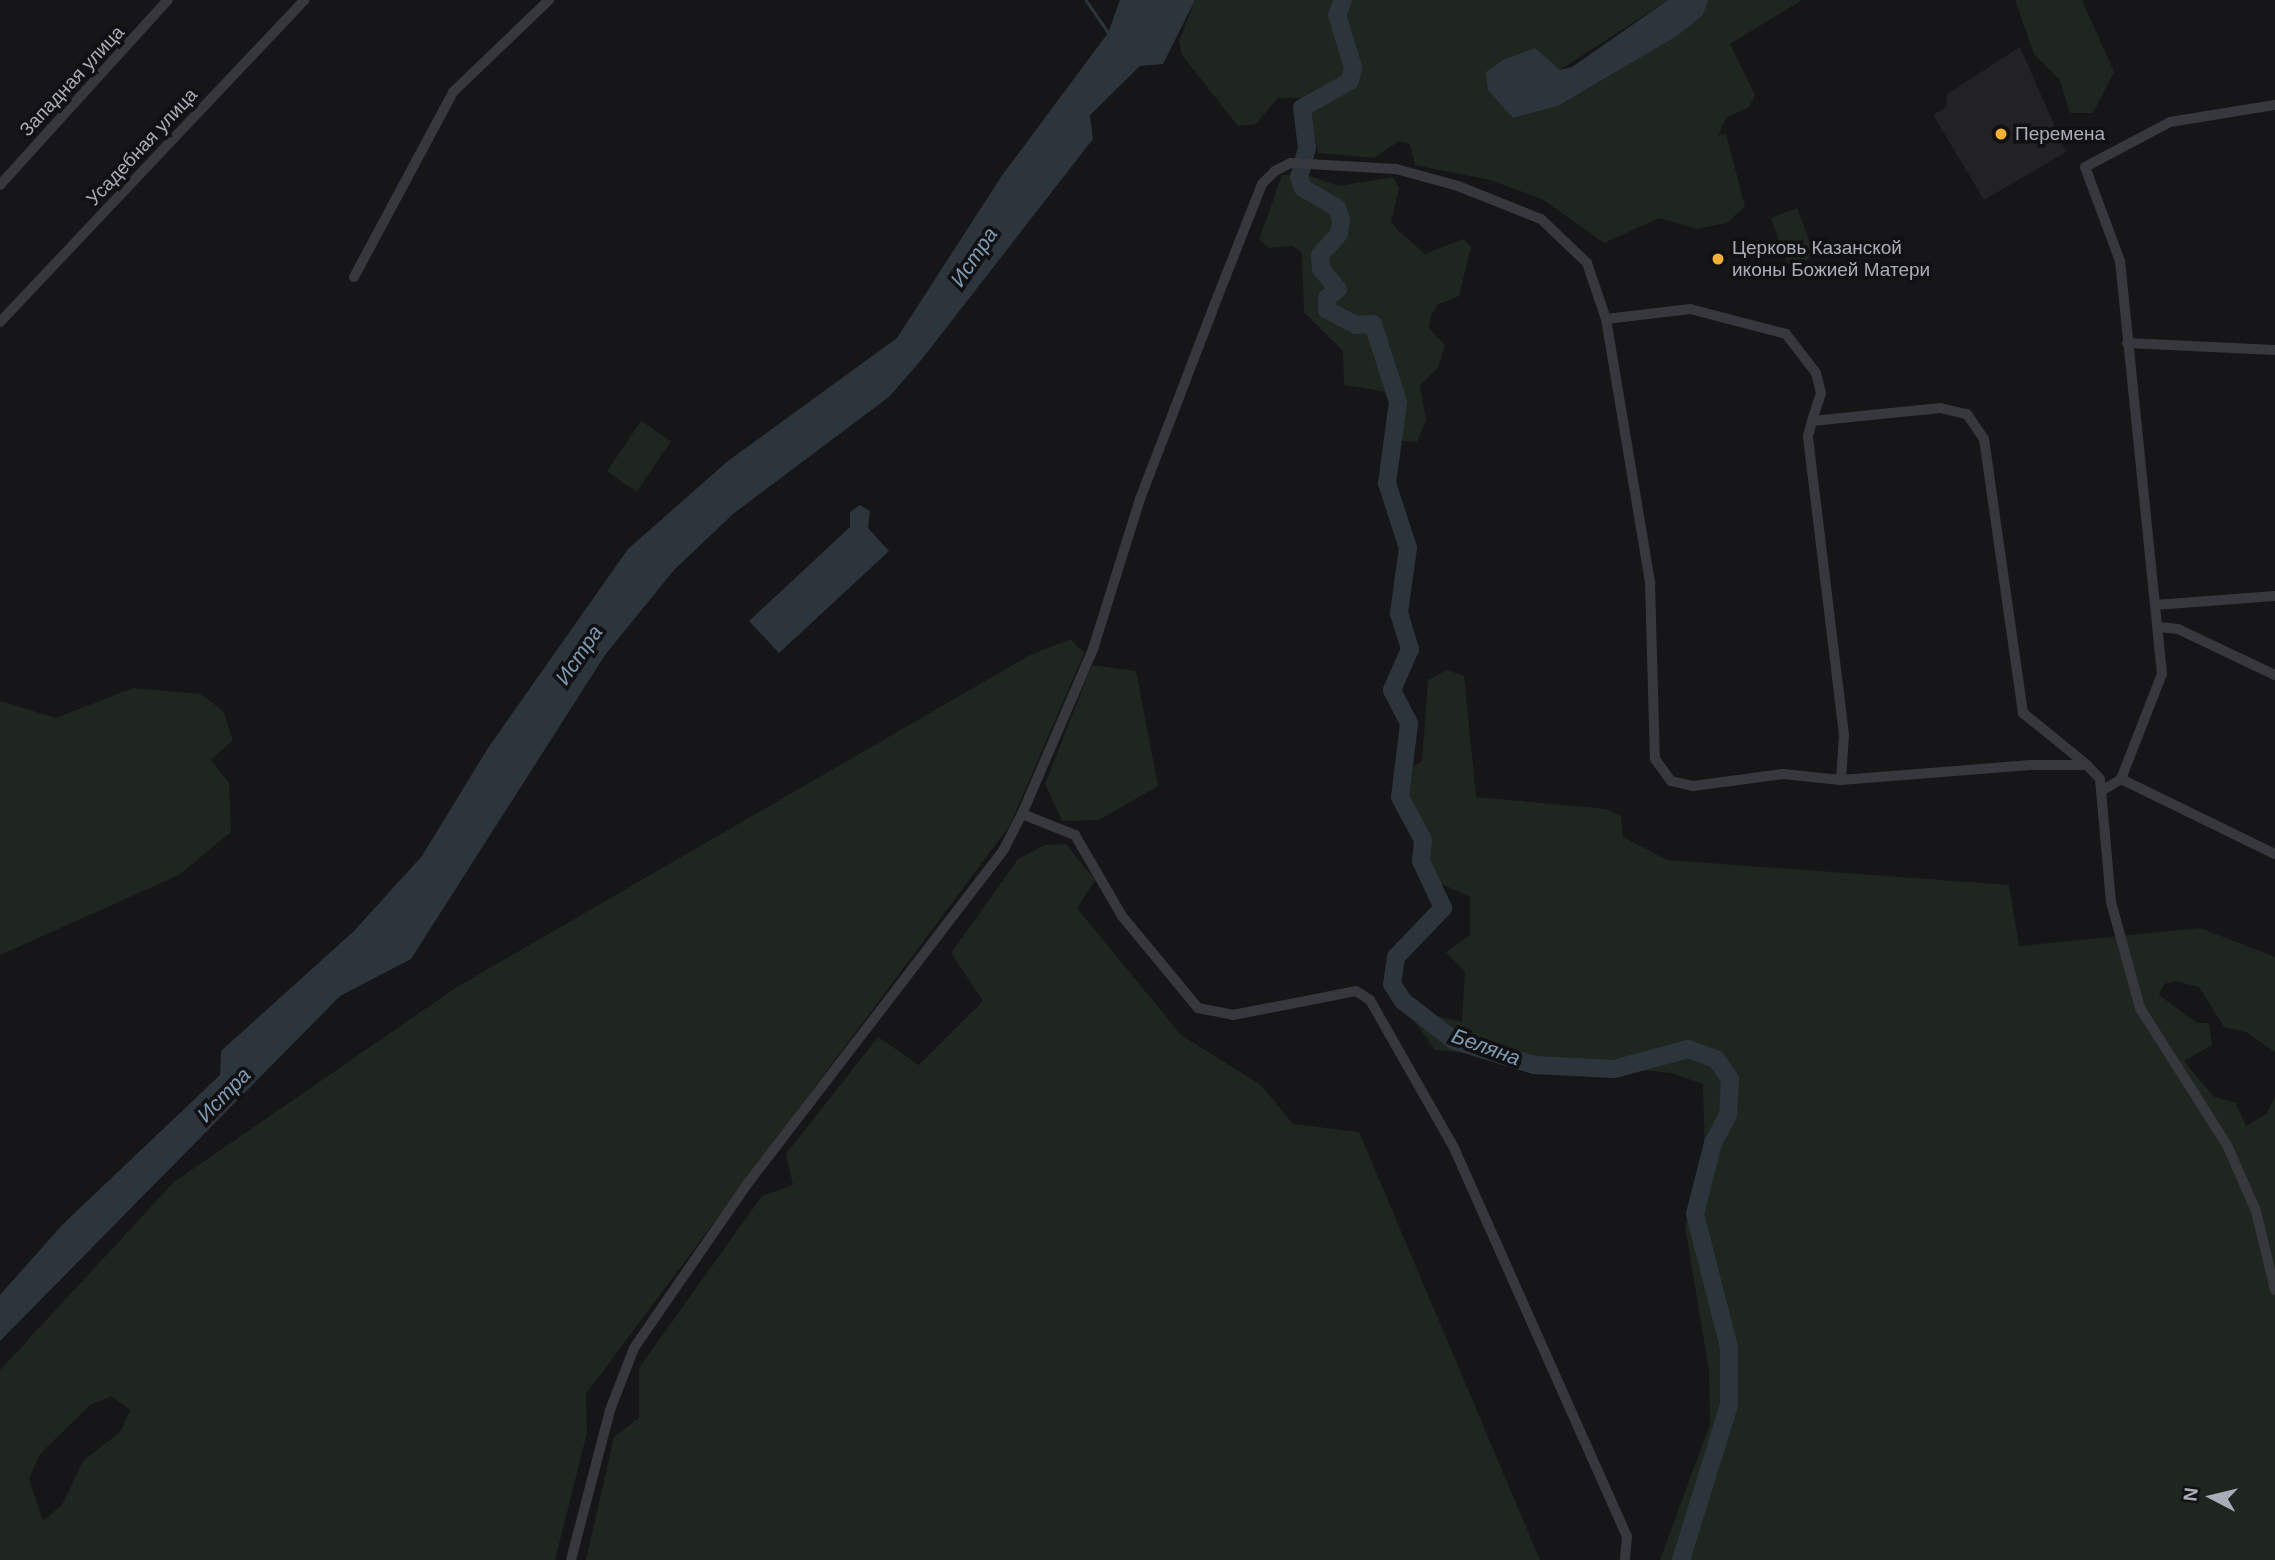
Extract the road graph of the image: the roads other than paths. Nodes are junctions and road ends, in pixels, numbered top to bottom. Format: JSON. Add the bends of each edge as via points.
{"nodes":[{"id":1,"x":169,"y":0,"type":"edge"},
{"id":2,"x":304,"y":0,"type":"edge"},
{"id":3,"x":549,"y":0,"type":"edge"},
{"id":4,"x":2275,"y":105,"type":"edge"},
{"id":5,"x":0,"y":185,"type":"edge"},
{"id":6,"x":354,"y":276,"type":"dead end"},
{"id":7,"x":1606,"y":319,"type":"junction"},
{"id":8,"x":3,"y":320,"type":"edge"},
{"id":9,"x":2127,"y":343,"type":"junction"},
{"id":10,"x":2275,"y":350,"type":"edge"},
{"id":11,"x":1812,"y":421,"type":"junction"},
{"id":12,"x":2275,"y":596,"type":"edge"},
{"id":13,"x":2155,"y":606,"type":"junction"},
{"id":14,"x":2158,"y":627,"type":"junction"},
{"id":15,"x":2275,"y":675,"type":"edge"},
{"id":16,"x":2087,"y":765,"type":"junction"},
{"id":17,"x":2121,"y":779,"type":"junction"},
{"id":18,"x":1840,"y":780,"type":"junction"},
{"id":19,"x":2103,"y":790,"type":"junction"},
{"id":20,"x":1022,"y":814,"type":"junction"},
{"id":21,"x":2275,"y":854,"type":"edge"},
{"id":22,"x":2275,"y":1290,"type":"edge"},
{"id":23,"x":571,"y":1560,"type":"edge"},
{"id":24,"x":1625,"y":1560,"type":"edge"}],
"edges":[{"from":1,"to":5,"type":"street","name":"Западная улица"},
{"from":2,"to":8,"type":"street","name":"Усадебная улица"},
{"from":3,"to":6,"type":"street","via":[[453,92]]},
{"from":4,"to":9,"type":"street","via":[[2170,122],[2085,167],[2120,261]]},
{"from":7,"to":11,"type":"street","via":[[1690,309],[1786,334],[1816,373],[1821,393]]},
{"from":7,"to":18,"type":"street","via":[[1650,583],[1653,735],[1661,772],[1680,786],[1783,774]]},
{"from":7,"to":20,"type":"street","via":[[1587,263],[1541,219],[1396,169],[1291,163],[1262,184],[1140,499],[1093,649]]},
{"from":9,"to":10,"type":"street"},
{"from":9,"to":13,"type":"street"},
{"from":11,"to":16,"type":"street","via":[[1940,408],[1967,414],[1983,439],[2023,713]]},
{"from":11,"to":18,"type":"street","via":[[1807,446],[1824,526],[1844,735]]},
{"from":12,"to":13,"type":"street"},
{"from":13,"to":14,"type":"street"},
{"from":14,"to":15,"type":"street","via":[[2178,628]]},
{"from":14,"to":17,"type":"street","via":[[2160,688]]},
{"from":16,"to":18,"type":"street"},
{"from":16,"to":19,"type":"street"},
{"from":17,"to":19,"type":"street"},
{"from":17,"to":21,"type":"street"},
{"from":19,"to":22,"type":"street","via":[[2111,902],[2140,1008],[2227,1145],[2256,1211]]},
{"from":20,"to":23,"type":"street","via":[[1004,849],[748,1182],[635,1348],[610,1410]]},
{"from":20,"to":24,"type":"street","via":[[1075,835],[1122,916],[1198,1008],[1233,1015],[1356,991],[1370,1000],[1454,1148],[1627,1536]]}]}
